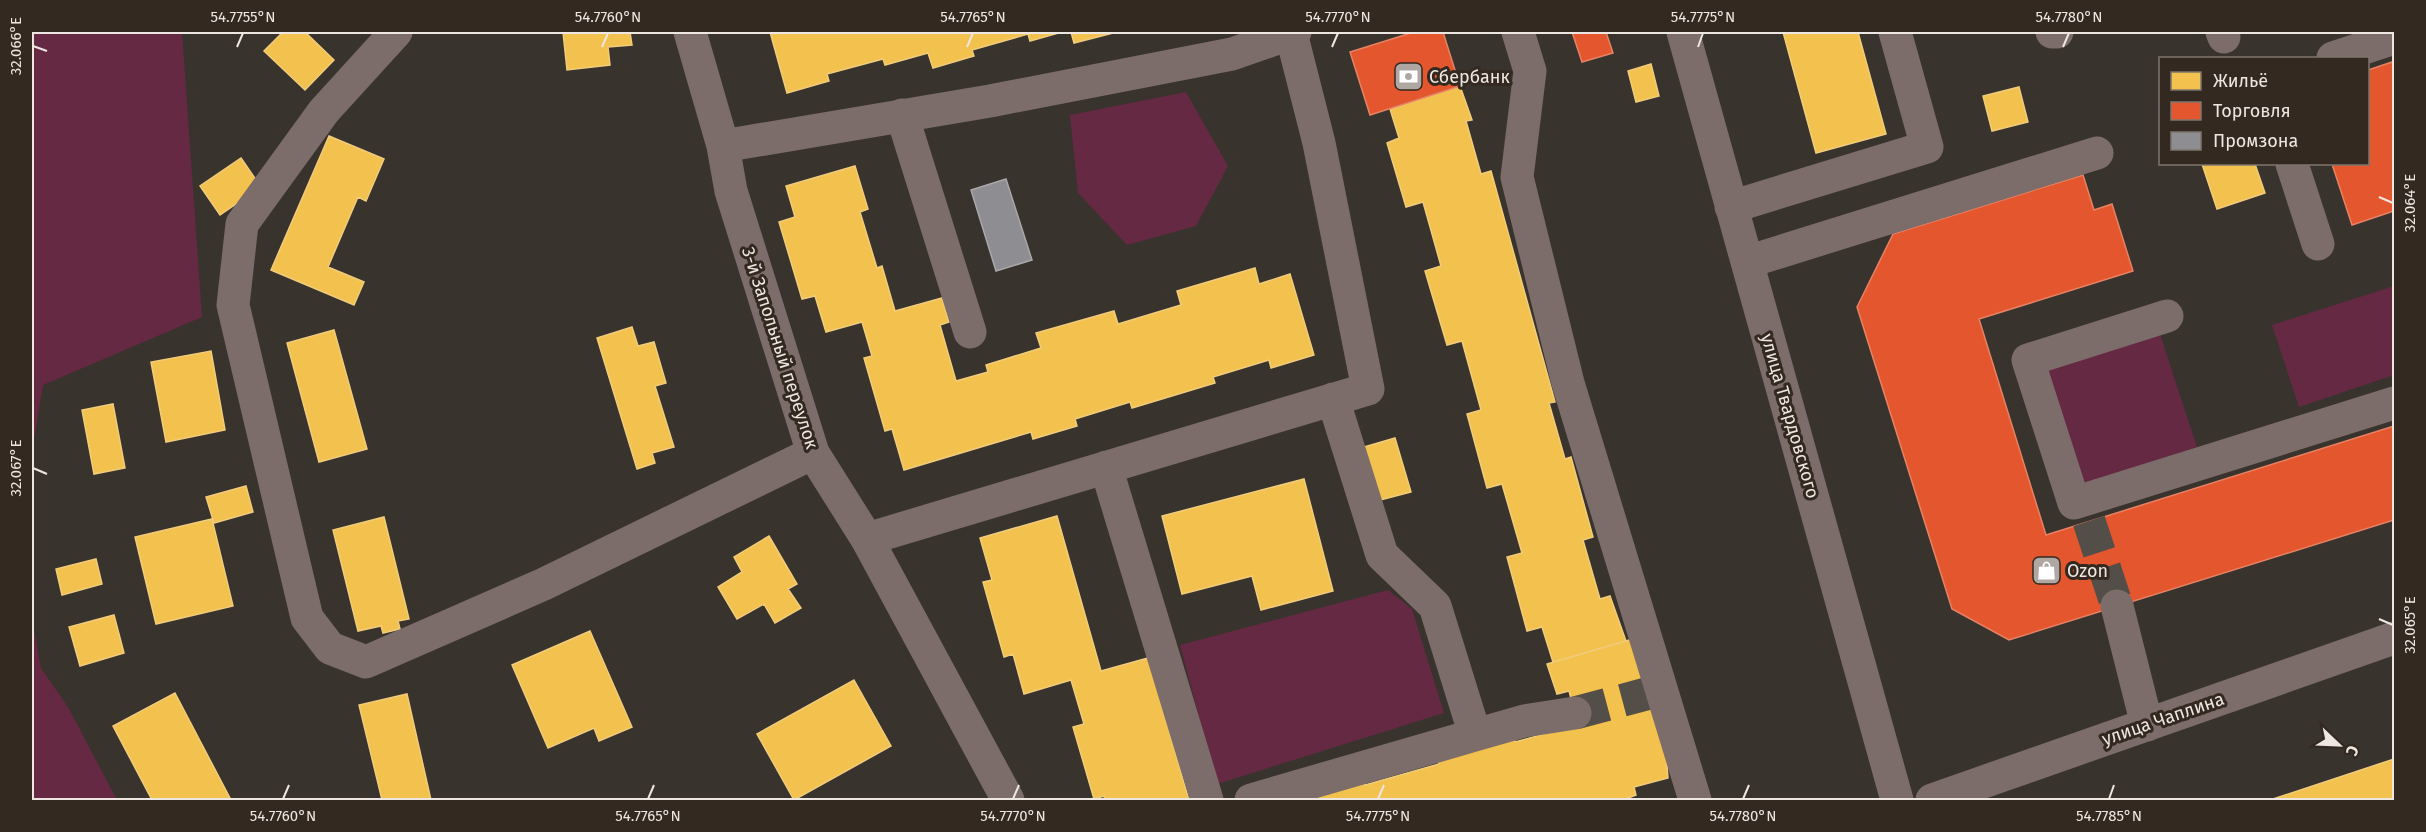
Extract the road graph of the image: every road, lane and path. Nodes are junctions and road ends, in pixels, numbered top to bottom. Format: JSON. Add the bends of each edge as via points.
{"nodes":[{"id":1,"x":396,"y":32,"type":"edge"},
{"id":2,"x":690,"y":32,"type":"edge"},
{"id":3,"x":1293,"y":32,"type":"edge"},
{"id":4,"x":1518,"y":32,"type":"edge"},
{"id":5,"x":1683,"y":32,"type":"edge"},
{"id":6,"x":1895,"y":32,"type":"edge"},
{"id":7,"x":2052,"y":32,"type":"edge"},
{"id":8,"x":2057,"y":32,"type":"edge"},
{"id":9,"x":2394,"y":38,"type":"edge"},
{"id":10,"x":2336,"y":57,"type":"edge"},
{"id":11,"x":902,"y":116,"type":"junction"},
{"id":12,"x":723,"y":146,"type":"junction"},
{"id":13,"x":2097,"y":153,"type":"dead end"},
{"id":14,"x":2292,"y":165,"type":"edge"},
{"id":15,"x":1731,"y":207,"type":"junction"},
{"id":16,"x":2318,"y":244,"type":"dead end"},
{"id":17,"x":1747,"y":262,"type":"junction"},
{"id":18,"x":2168,"y":316,"type":"dead end"},
{"id":19,"x":970,"y":332,"type":"dead end"},
{"id":20,"x":1333,"y":399,"type":"junction"},
{"id":21,"x":2394,"y":403,"type":"edge"},
{"id":22,"x":813,"y":453,"type":"junction"},
{"id":23,"x":1106,"y":467,"type":"junction"},
{"id":24,"x":867,"y":539,"type":"junction"},
{"id":25,"x":2117,"y":606,"type":"tunnel mouth"},
{"id":26,"x":2394,"y":638,"type":"edge"},
{"id":27,"x":1575,"y":713,"type":"tunnel mouth"},
{"id":28,"x":2147,"y":725,"type":"junction"},
{"id":29,"x":1475,"y":735,"type":"junction"},
{"id":30,"x":1008,"y":801,"type":"edge"},
{"id":31,"x":1207,"y":801,"type":"edge"},
{"id":32,"x":1251,"y":801,"type":"edge"},
{"id":33,"x":1695,"y":801,"type":"edge"},
{"id":34,"x":1897,"y":801,"type":"edge"},
{"id":35,"x":1932,"y":801,"type":"edge"}],
"edges":[{"from":1,"to":22,"type":"street","via":[[324,111],[242,224],[233,305],[307,618],[330,648],[366,662],[544,584]]},
{"from":2,"to":12,"type":"street","name":"3-й Запольный переулок"},
{"from":3,"to":11,"type":"street","via":[[1232,54]]},
{"from":3,"to":20,"type":"street","via":[[1368,389]]},
{"from":4,"to":33,"type":"street","via":[[1530,71],[1517,177],[1568,383]]},
{"from":5,"to":15,"type":"street","name":"улица Твардовского"},
{"from":6,"to":15,"type":"street","via":[[1927,147]]},
{"from":7,"to":8,"type":"street"},
{"from":9,"to":10,"type":"street"},
{"from":11,"to":12,"type":"street"},
{"from":11,"to":19,"type":"street"},
{"from":12,"to":22,"type":"street","name":"3-й Запольный переулок","via":[[731,191]]},
{"from":13,"to":17,"type":"street"},
{"from":14,"to":16,"type":"street"},
{"from":15,"to":17,"type":"street","name":"улица Твардовского"},
{"from":17,"to":34,"type":"street","name":"улица Твардовского"},
{"from":18,"to":21,"type":"street","via":[[2028,360],[2082,512]]},
{"from":20,"to":23,"type":"street"},
{"from":20,"to":29,"type":"street","via":[[1382,555],[1435,606]]},
{"from":22,"to":24,"type":"street","name":"3-й Запольный переулок"},
{"from":23,"to":24,"type":"street"},
{"from":23,"to":31,"type":"street"},
{"from":24,"to":30,"type":"street","name":"3-й Запольный переулок"},
{"from":25,"to":28,"type":"street"},
{"from":26,"to":28,"type":"street","name":"улица Чаплина"},
{"from":27,"to":29,"type":"street","via":[[1524,721]]},
{"from":28,"to":35,"type":"street","name":"улица Чаплина"},
{"from":29,"to":32,"type":"street"}]}
